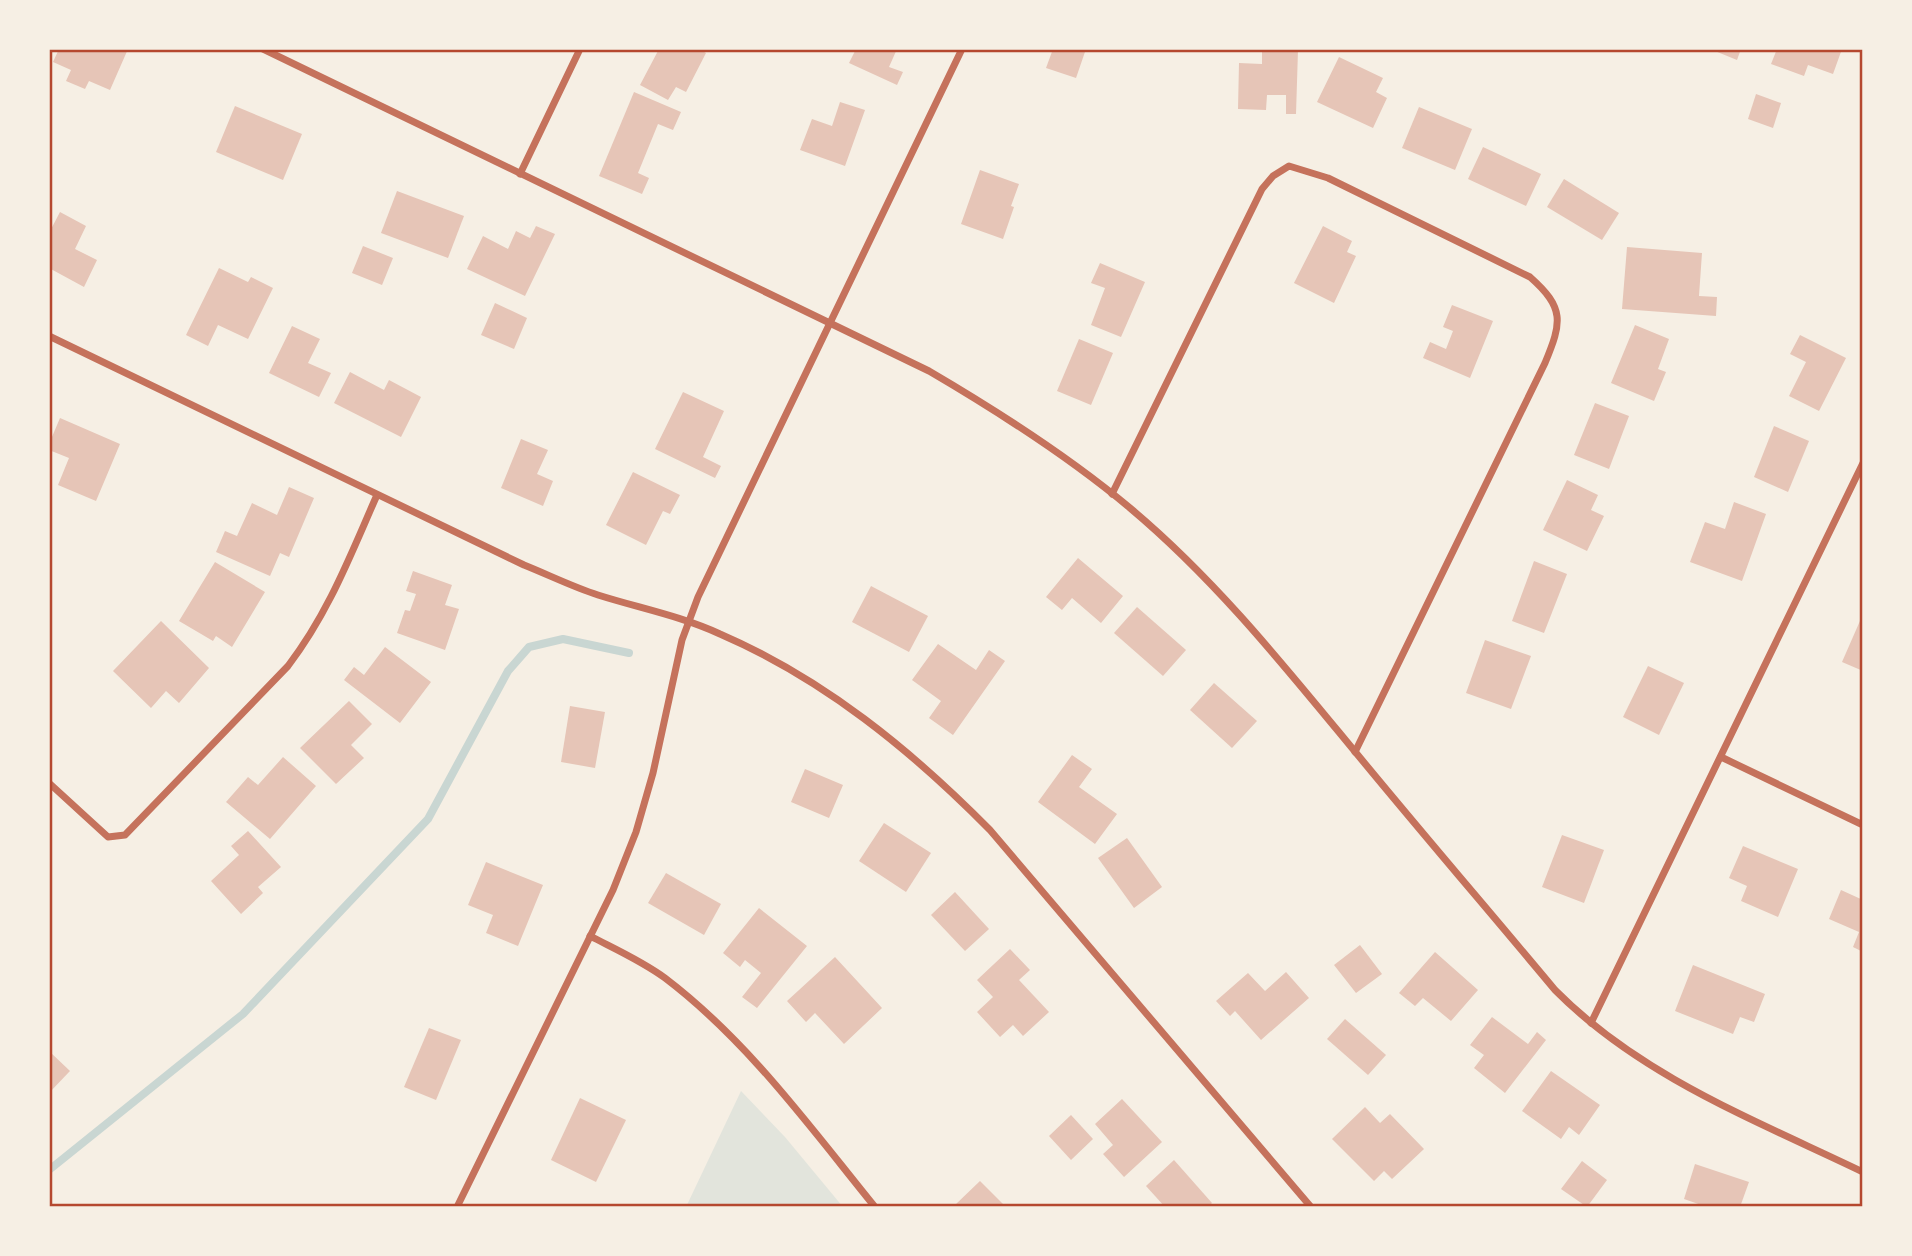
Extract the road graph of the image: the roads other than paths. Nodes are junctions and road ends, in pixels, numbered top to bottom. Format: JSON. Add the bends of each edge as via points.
{"nodes":[{"id":1,"x":263,"y":49,"type":"edge"},
{"id":2,"x":580,"y":49,"type":"edge"},
{"id":3,"x":962,"y":49,"type":"edge"},
{"id":4,"x":520,"y":173,"type":"junction"},
{"id":5,"x":830,"y":323,"type":"junction"},
{"id":6,"x":49,"y":336,"type":"edge"},
{"id":7,"x":1863,"y":463,"type":"edge"},
{"id":8,"x":1112,"y":494,"type":"junction"},
{"id":9,"x":377,"y":495,"type":"junction"},
{"id":10,"x":688,"y":621,"type":"junction"},
{"id":11,"x":1355,"y":752,"type":"junction"},
{"id":12,"x":1721,"y":757,"type":"junction"},
{"id":13,"x":49,"y":783,"type":"edge"},
{"id":14,"x":1863,"y":825,"type":"edge"},
{"id":15,"x":590,"y":936,"type":"junction"},
{"id":16,"x":1591,"y":1023,"type":"junction"},
{"id":17,"x":1863,"y":1172,"type":"edge"},
{"id":18,"x":457,"y":1207,"type":"edge"},
{"id":19,"x":875,"y":1207,"type":"edge"},
{"id":20,"x":1311,"y":1207,"type":"edge"}],
"edges":[{"from":1,"to":4,"type":"street"},
{"from":2,"to":4,"type":"street"},
{"from":3,"to":5,"type":"street"},
{"from":4,"to":5,"type":"street"},
{"from":5,"to":8,"type":"street","via":[[997,410]]},
{"from":5,"to":10,"type":"street"},
{"from":6,"to":9,"type":"street"},
{"from":7,"to":12,"type":"street"},
{"from":8,"to":11,"type":"street","via":[[1203,577],[1288,668]]},
{"from":8,"to":11,"type":"street","via":[[1262,189],[1289,166],[1328,178],[1530,277],[1555,304],[1556,337]]},
{"from":9,"to":10,"type":"street","via":[[524,565],[597,594]]},
{"from":9,"to":13,"type":"street","via":[[310,637],[288,666],[125,835],[108,837]]},
{"from":10,"to":15,"type":"street","via":[[636,832]]},
{"from":10,"to":20,"type":"street","via":[[780,662],[824,689],[879,728],[950,789]]},
{"from":11,"to":16,"type":"street","via":[[1555,990]]},
{"from":12,"to":14,"type":"street"},
{"from":12,"to":16,"type":"street"},
{"from":15,"to":18,"type":"street"},
{"from":15,"to":19,"type":"street","via":[[663,977],[713,1018],[755,1061]]},
{"from":16,"to":17,"type":"street","via":[[1678,1083]]}]}
